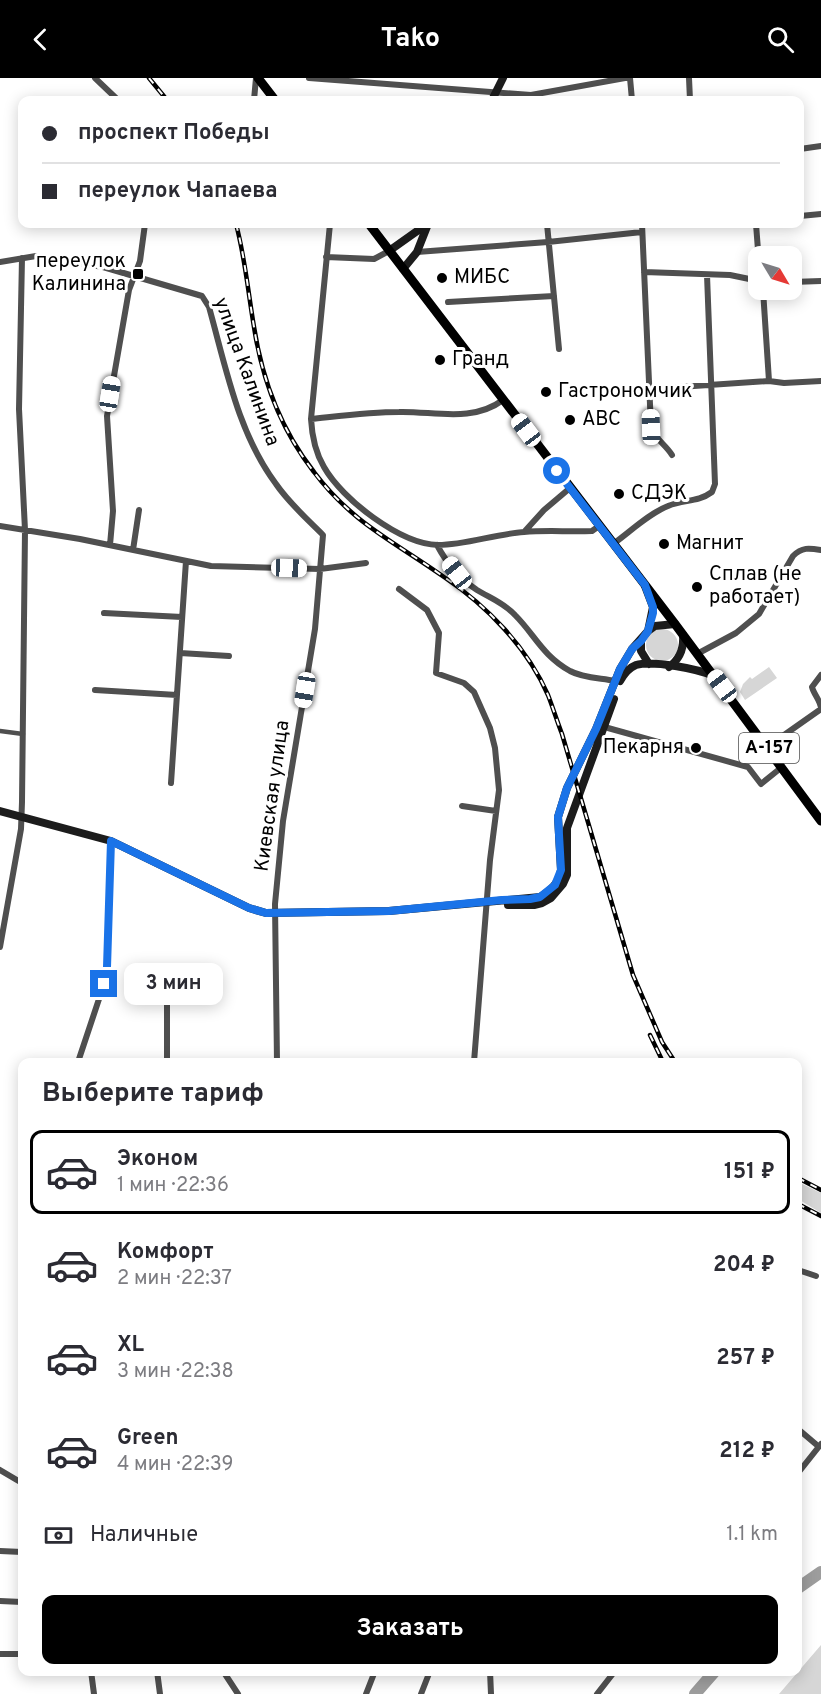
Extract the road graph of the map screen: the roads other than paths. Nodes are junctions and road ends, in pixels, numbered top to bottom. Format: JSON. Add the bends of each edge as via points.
{"nodes":[{"id":1,"x":95,"y":78,"type":"edge"},
{"id":2,"x":257,"y":78,"type":"edge"},
{"id":3,"x":309,"y":78,"type":"edge"},
{"id":4,"x":502,"y":78,"type":"edge"},
{"id":5,"x":625,"y":78,"type":"edge"},
{"id":6,"x":630,"y":78,"type":"edge"},
{"id":7,"x":689,"y":78,"type":"edge"},
{"id":8,"x":114,"y":96,"type":"edge"},
{"id":9,"x":255,"y":96,"type":"edge"},
{"id":10,"x":272,"y":96,"type":"edge"},
{"id":11,"x":489,"y":96,"type":"edge"},
{"id":12,"x":494,"y":96,"type":"edge"},
{"id":13,"x":540,"y":96,"type":"edge"},
{"id":14,"x":632,"y":96,"type":"edge"},
{"id":15,"x":690,"y":96,"type":"edge"},
{"id":16,"x":821,"y":146,"type":"edge"},
{"id":17,"x":804,"y":148,"type":"edge"},
{"id":18,"x":821,"y":214,"type":"edge"},
{"id":19,"x":804,"y":216,"type":"edge"},
{"id":20,"x":144,"y":228,"type":"edge"},
{"id":21,"x":330,"y":228,"type":"edge"},
{"id":22,"x":372,"y":228,"type":"edge"},
{"id":23,"x":422,"y":228,"type":"edge"},
{"id":24,"x":426,"y":228,"type":"edge"},
{"id":25,"x":547,"y":228,"type":"edge"},
{"id":26,"x":642,"y":228,"type":"edge"},
{"id":27,"x":756,"y":228,"type":"edge"},
{"id":28,"x":642,"y":232,"type":"junction"},
{"id":29,"x":549,"y":242,"type":"junction"},
{"id":30,"x":758,"y":246,"type":"edge"},
{"id":31,"x":389,"y":251,"type":"junction"},
{"id":32,"x":417,"y":252,"type":"junction"},
{"id":33,"x":326,"y":257,"type":"junction"},
{"id":34,"x":22,"y":258,"type":"junction"},
{"id":35,"x":0,"y":262,"type":"edge"},
{"id":36,"x":403,"y":269,"type":"junction"},
{"id":37,"x":644,"y":272,"type":"junction"},
{"id":38,"x":707,"y":275,"type":"junction"},
{"id":39,"x":133,"y":276,"type":"junction"},
{"id":40,"x":748,"y":279,"type":"edge"},
{"id":41,"x":821,"y":281,"type":"edge"},
{"id":42,"x":802,"y":282,"type":"edge"},
{"id":43,"x":554,"y":296,"type":"junction"},
{"id":44,"x":764,"y":300,"type":"edge"},
{"id":45,"x":448,"y":302,"type":"dead end"},
{"id":46,"x":559,"y":349,"type":"dead end"},
{"id":47,"x":769,"y":381,"type":"junction"},
{"id":48,"x":821,"y":381,"type":"edge"},
{"id":49,"x":710,"y":386,"type":"junction"},
{"id":50,"x":650,"y":389,"type":"junction"},
{"id":51,"x":503,"y":400,"type":"junction"},
{"id":52,"x":311,"y":419,"type":"junction"},
{"id":53,"x":672,"y":455,"type":"dead end"},
{"id":54,"x":570,"y":488,"type":"junction"},
{"id":55,"x":139,"y":510,"type":"dead end"},
{"id":56,"x":0,"y":526,"type":"edge"},
{"id":57,"x":599,"y":526,"type":"junction"},
{"id":58,"x":25,"y":530,"type":"junction"},
{"id":59,"x":524,"y":532,"type":"junction"},
{"id":60,"x":323,"y":535,"type":"joint"},
{"id":61,"x":613,"y":544,"type":"junction"},
{"id":62,"x":110,"y":545,"type":"junction"},
{"id":63,"x":437,"y":545,"type":"junction"},
{"id":64,"x":133,"y":550,"type":"junction"},
{"id":65,"x":821,"y":550,"type":"edge"},
{"id":66,"x":186,"y":561,"type":"junction"},
{"id":67,"x":366,"y":563,"type":"dead end"},
{"id":68,"x":320,"y":569,"type":"junction"},
{"id":69,"x":645,"y":585,"type":"junction"},
{"id":70,"x":399,"y":589,"type":"dead end"},
{"id":71,"x":104,"y":614,"type":"dead end"},
{"id":72,"x":182,"y":617,"type":"junction"},
{"id":73,"x":675,"y":624,"type":"junction"},
{"id":74,"x":648,"y":631,"type":"junction"},
{"id":75,"x":683,"y":635,"type":"junction"},
{"id":76,"x":641,"y":641,"type":"junction"},
{"id":77,"x":180,"y":653,"type":"junction"},
{"id":78,"x":697,"y":654,"type":"junction"},
{"id":79,"x":229,"y":656,"type":"dead end"},
{"id":80,"x":649,"y":664,"type":"junction"},
{"id":81,"x":669,"y":667,"type":"junction"},
{"id":82,"x":821,"y":675,"type":"edge"},
{"id":83,"x":714,"y":676,"type":"junction"},
{"id":84,"x":615,"y":681,"type":"junction"},
{"id":85,"x":95,"y":690,"type":"dead end"},
{"id":86,"x":177,"y":695,"type":"junction"},
{"id":87,"x":608,"y":728,"type":"dead end"},
{"id":88,"x":0,"y":731,"type":"edge"},
{"id":89,"x":23,"y":734,"type":"junction"},
{"id":90,"x":768,"y":747,"type":"junction"},
{"id":91,"x":782,"y":767,"type":"junction"},
{"id":92,"x":171,"y":783,"type":"dead end"},
{"id":93,"x":462,"y":806,"type":"dead end"},
{"id":94,"x":0,"y":811,"type":"edge"},
{"id":95,"x":496,"y":811,"type":"junction"},
{"id":96,"x":22,"y":817,"type":"junction"},
{"id":97,"x":821,"y":821,"type":"edge"},
{"id":98,"x":111,"y":841,"type":"junction"},
{"id":99,"x":487,"y":903,"type":"junction"},
{"id":100,"x":275,"y":913,"type":"junction"},
{"id":101,"x":0,"y":947,"type":"edge"},
{"id":102,"x":167,"y":978,"type":"dead end"},
{"id":103,"x":79,"y":1058,"type":"edge"},
{"id":104,"x":167,"y":1058,"type":"edge"},
{"id":105,"x":277,"y":1058,"type":"edge"},
{"id":106,"x":474,"y":1058,"type":"edge"},
{"id":107,"x":802,"y":1271,"type":"edge"},
{"id":108,"x":816,"y":1276,"type":"dead end"},
{"id":109,"x":802,"y":1432,"type":"edge"},
{"id":110,"x":820,"y":1445,"type":"edge"},
{"id":111,"x":802,"y":1468,"type":"edge"},
{"id":112,"x":0,"y":1470,"type":"edge"},
{"id":113,"x":18,"y":1481,"type":"edge"},
{"id":114,"x":0,"y":1551,"type":"edge"},
{"id":115,"x":18,"y":1552,"type":"edge"},
{"id":116,"x":0,"y":1602,"type":"edge"},
{"id":117,"x":18,"y":1602,"type":"edge"},
{"id":118,"x":0,"y":1654,"type":"edge"},
{"id":119,"x":18,"y":1654,"type":"edge"},
{"id":120,"x":92,"y":1676,"type":"edge"},
{"id":121,"x":158,"y":1676,"type":"edge"},
{"id":122,"x":226,"y":1676,"type":"edge"},
{"id":123,"x":373,"y":1676,"type":"edge"},
{"id":124,"x":428,"y":1676,"type":"edge"},
{"id":125,"x":490,"y":1676,"type":"edge"},
{"id":126,"x":611,"y":1676,"type":"edge"},
{"id":127,"x":94,"y":1694,"type":"edge"},
{"id":128,"x":160,"y":1694,"type":"edge"},
{"id":129,"x":238,"y":1694,"type":"edge"},
{"id":130,"x":366,"y":1694,"type":"edge"},
{"id":131,"x":422,"y":1694,"type":"edge"},
{"id":132,"x":491,"y":1694,"type":"edge"},
{"id":133,"x":597,"y":1694,"type":"edge"}],
"edges":[{"from":1,"to":8,"type":"street"},
{"from":2,"to":9,"type":"street"},
{"from":2,"to":10,"type":"main road"},
{"from":3,"to":11,"type":"street","via":[[450,88]]},
{"from":4,"to":12,"type":"main road"},
{"from":5,"to":13,"type":"street"},
{"from":6,"to":14,"type":"street"},
{"from":7,"to":15,"type":"street"},
{"from":16,"to":17,"type":"street"},
{"from":18,"to":19,"type":"street"},
{"from":20,"to":39,"type":"street","via":[[140,261]]},
{"from":21,"to":33,"type":"street"},
{"from":22,"to":31,"type":"main road","number":"А-157"},
{"from":23,"to":31,"type":"main road"},
{"from":24,"to":32,"type":"main road"},
{"from":25,"to":29,"type":"street"},
{"from":26,"to":28,"type":"street"},
{"from":27,"to":30,"type":"street"},
{"from":28,"to":29,"type":"street"},
{"from":28,"to":37,"type":"street"},
{"from":29,"to":32,"type":"street"},
{"from":29,"to":43,"type":"street"},
{"from":31,"to":33,"type":"street","via":[[374,259]]},
{"from":31,"to":36,"type":"main road","number":"А-157"},
{"from":32,"to":36,"type":"main road"},
{"from":33,"to":52,"type":"street"},
{"from":34,"to":35,"type":"street","name":"улица Калинина"},
{"from":34,"to":39,"type":"street","name":"улица Калинина","via":[[36,256]]},
{"from":34,"to":58,"type":"street","via":[[19,409]]},
{"from":36,"to":51,"type":"main road","number":"А-157"},
{"from":37,"to":38,"type":"street"},
{"from":37,"to":50,"type":"street"},
{"from":38,"to":40,"type":"street"},
{"from":38,"to":49,"type":"street"},
{"from":39,"to":60,"type":"street","name":"улица Калинина","via":[[202,296],[252,446],[276,485]]},
{"from":39,"to":62,"type":"street","via":[[106,416],[113,511]]},
{"from":41,"to":42,"type":"street"},
{"from":43,"to":45,"type":"street"},
{"from":43,"to":46,"type":"street"},
{"from":44,"to":47,"type":"street"},
{"from":47,"to":48,"type":"street"},
{"from":47,"to":49,"type":"street"},
{"from":49,"to":50,"type":"street"},
{"from":49,"to":61,"type":"street","via":[[715,484],[712,492],[697,501],[681,501],[662,508]]},
{"from":50,"to":53,"type":"street","via":[[653,433]]},
{"from":51,"to":52,"type":"street","via":[[468,414],[400,411]]},
{"from":51,"to":54,"type":"main road","number":"А-157"},
{"from":52,"to":63,"type":"street","via":[[316,451],[325,469],[351,498],[402,535]]},
{"from":54,"to":57,"type":"main road","number":"А-157"},
{"from":54,"to":59,"type":"street"},
{"from":55,"to":64,"type":"street"},
{"from":56,"to":58,"type":"street"},
{"from":57,"to":59,"type":"street","via":[[592,531]]},
{"from":57,"to":61,"type":"main road","number":"А-157"},
{"from":58,"to":62,"type":"street"},
{"from":58,"to":89,"type":"street"},
{"from":59,"to":63,"type":"street"},
{"from":60,"to":68,"type":"street","name":"Киевская улица"},
{"from":61,"to":69,"type":"main road","number":"А-157"},
{"from":62,"to":64,"type":"street"},
{"from":63,"to":84,"type":"street","via":[[457,573],[517,616],[555,661],[571,672]]},
{"from":64,"to":66,"type":"street"},
{"from":65,"to":78,"type":"street","via":[[799,550],[759,614],[736,633]]},
{"from":66,"to":68,"type":"street","via":[[211,566]]},
{"from":66,"to":72,"type":"street"},
{"from":67,"to":68,"type":"street"},
{"from":68,"to":100,"type":"street","name":"Киевская улица","via":[[315,629],[283,820]]},
{"from":69,"to":73,"type":"main road","number":"А-157"},
{"from":69,"to":74,"type":"main road","via":[[653,607]]},
{"from":70,"to":95,"type":"street","via":[[427,610],[439,633],[436,673],[464,683],[483,710],[495,748],[499,790]]},
{"from":71,"to":72,"type":"street"},
{"from":72,"to":77,"type":"street"},
{"from":73,"to":74,"type":"main road","via":[[655,626]]},
{"from":73,"to":75,"type":"main road","number":"А-157"},
{"from":74,"to":76,"type":"main road"},
{"from":75,"to":78,"type":"main road","number":"А-157"},
{"from":75,"to":81,"type":"main road","via":[[679,657]]},
{"from":76,"to":80,"type":"main road","via":[[641,651]]},
{"from":76,"to":84,"type":"main road","via":[[632,649]]},
{"from":77,"to":79,"type":"street"},
{"from":77,"to":86,"type":"street"},
{"from":78,"to":83,"type":"main road","number":"А-157"},
{"from":80,"to":81,"type":"main road"},
{"from":80,"to":99,"type":"main road","via":[[635,665],[620,683],[567,828],[567,875],[563,884],[551,898],[534,905]]},
{"from":81,"to":83,"type":"main road","via":[[702,670]]},
{"from":82,"to":90,"type":"street","via":[[812,687],[821,709]]},
{"from":83,"to":90,"type":"main road","number":"А-157"},
{"from":84,"to":99,"type":"main road","via":[[558,817],[560,878],[540,897]]},
{"from":85,"to":86,"type":"street"},
{"from":86,"to":92,"type":"street"},
{"from":87,"to":91,"type":"street","via":[[747,767],[761,784]]},
{"from":88,"to":89,"type":"street"},
{"from":89,"to":96,"type":"street"},
{"from":90,"to":91,"type":"main road","number":"А-157"},
{"from":91,"to":97,"type":"main road","number":"А-157"},
{"from":93,"to":95,"type":"street"},
{"from":94,"to":96,"type":"main road"},
{"from":95,"to":99,"type":"street"},
{"from":96,"to":98,"type":"main road"},
{"from":96,"to":101,"type":"street"},
{"from":98,"to":100,"type":"main road","via":[[249,908]]},
{"from":98,"to":103,"type":"street","via":[[107,967]]},
{"from":99,"to":100,"type":"main road","via":[[389,911]]},
{"from":99,"to":106,"type":"street"},
{"from":100,"to":105,"type":"street","name":"Киевская улица"},
{"from":102,"to":104,"type":"street"},
{"from":107,"to":108,"type":"street"},
{"from":109,"to":110,"type":"street"},
{"from":110,"to":111,"type":"street"},
{"from":112,"to":113,"type":"street"},
{"from":114,"to":115,"type":"street"},
{"from":116,"to":117,"type":"street"},
{"from":118,"to":119,"type":"street"},
{"from":120,"to":127,"type":"street"},
{"from":121,"to":128,"type":"street"},
{"from":122,"to":129,"type":"street"},
{"from":123,"to":130,"type":"street"},
{"from":124,"to":131,"type":"street"},
{"from":125,"to":132,"type":"street"},
{"from":126,"to":133,"type":"street"}]}
